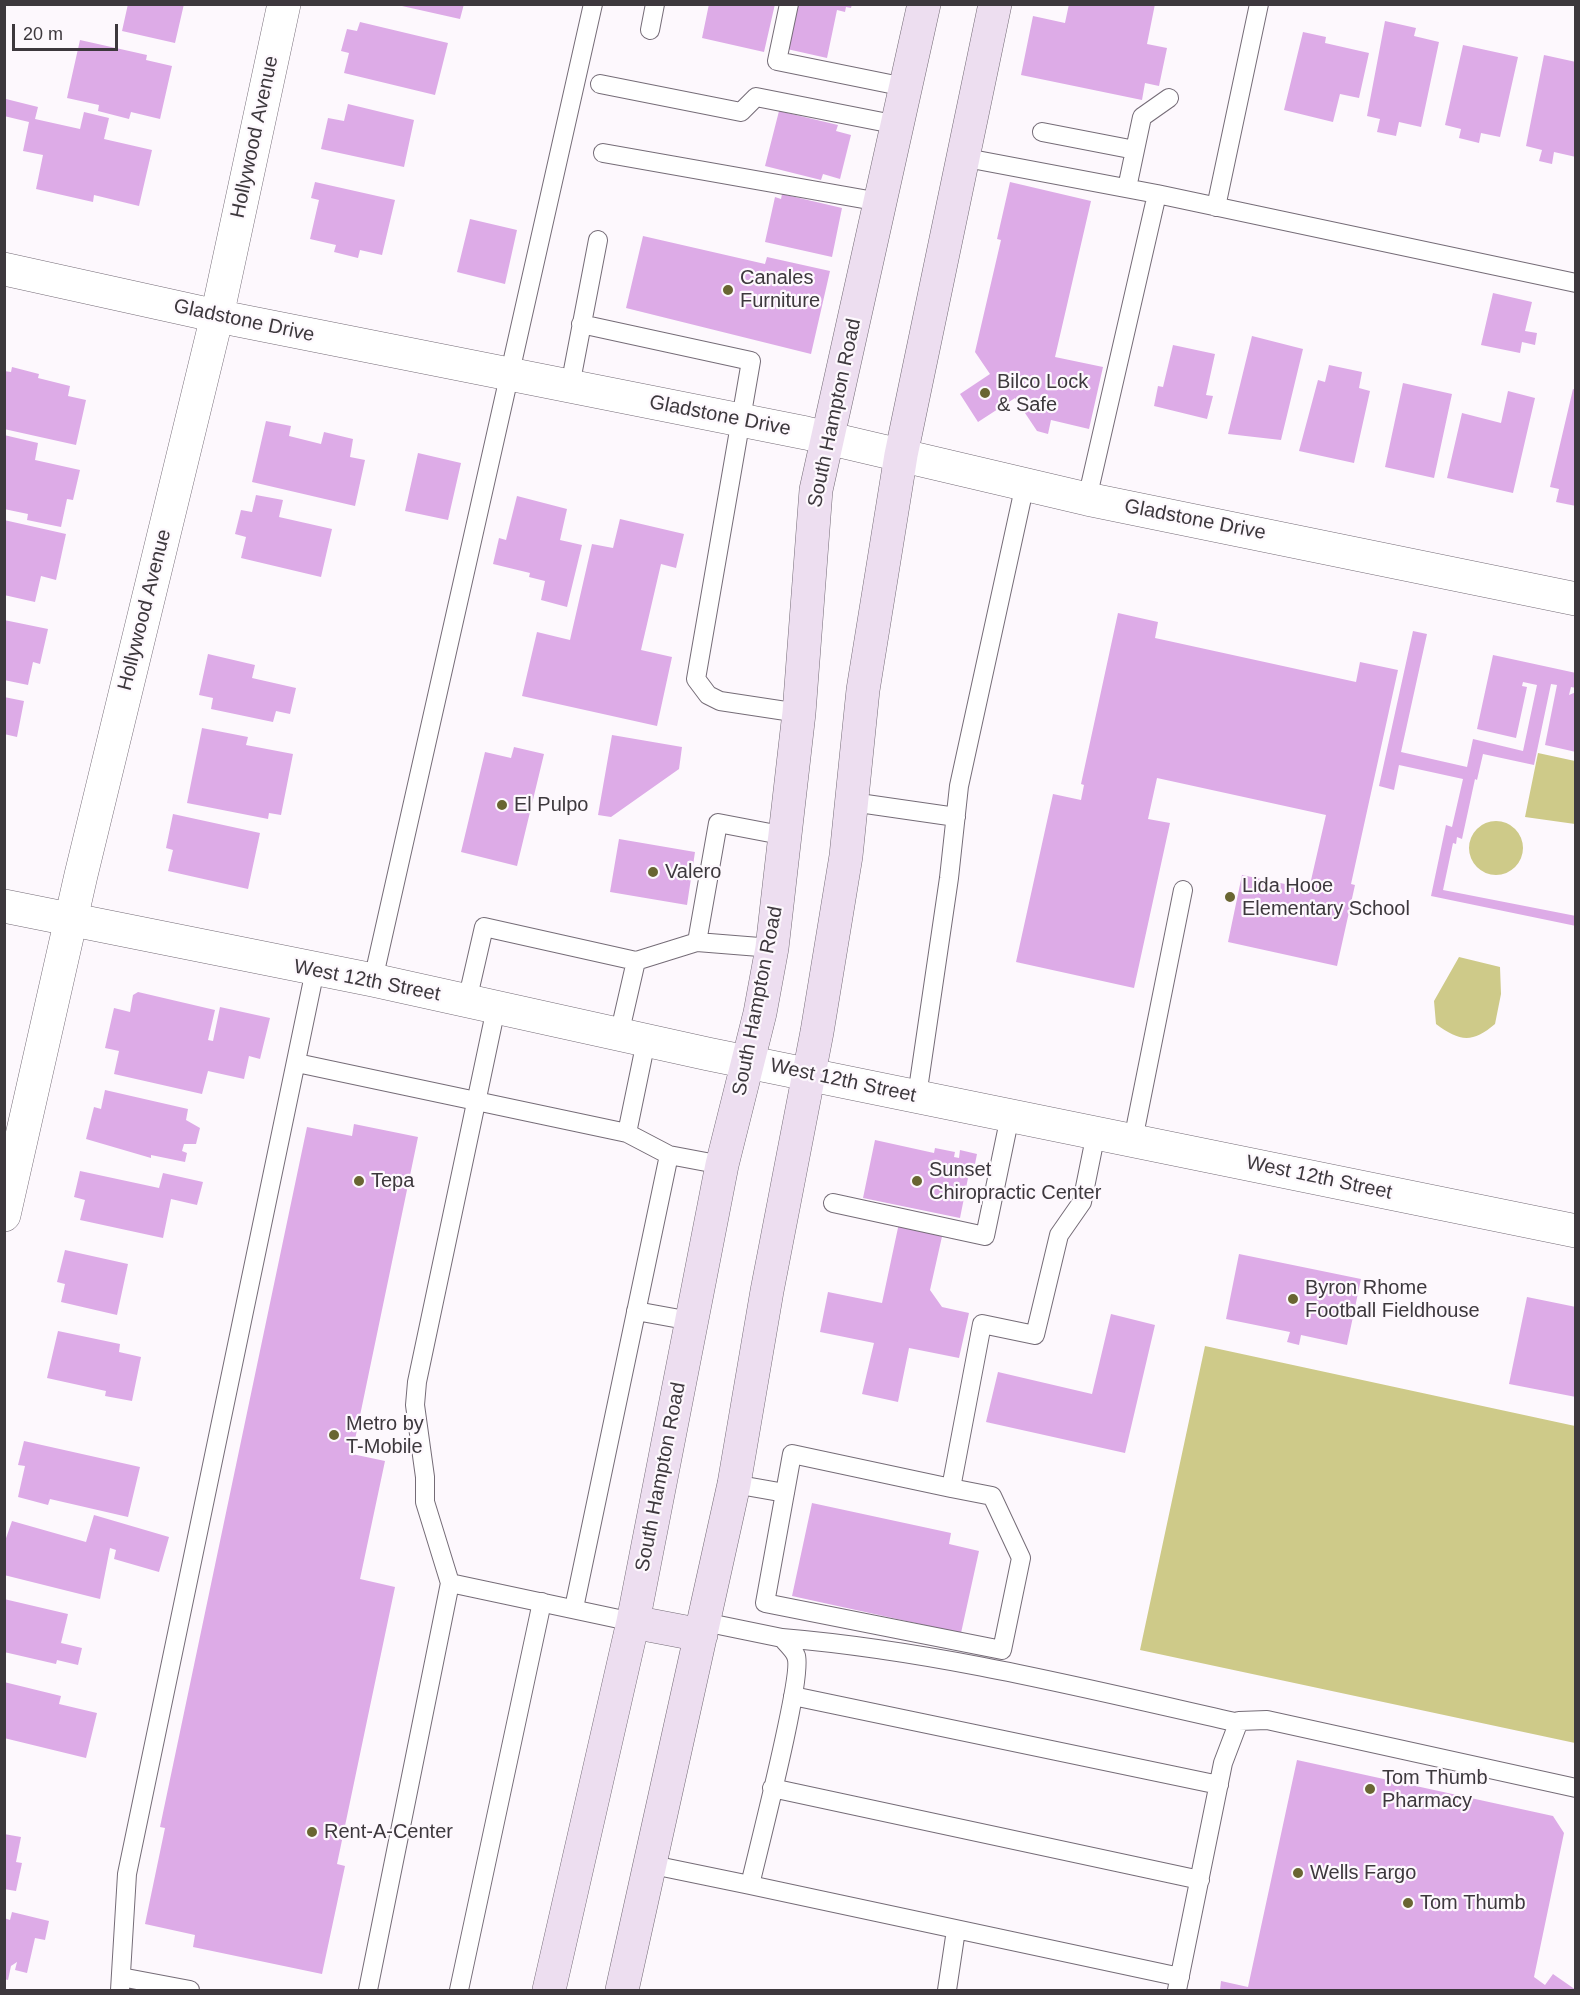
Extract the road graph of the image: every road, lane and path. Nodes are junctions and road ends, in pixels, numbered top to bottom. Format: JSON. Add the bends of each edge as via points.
{"nodes":[{"id":1,"x":284,"y":4,"type":"edge"},
{"id":2,"x":593,"y":4,"type":"edge"},
{"id":3,"x":656,"y":4,"type":"edge"},
{"id":4,"x":789,"y":4,"type":"edge"},
{"id":5,"x":924,"y":4,"type":"edge"},
{"id":6,"x":995,"y":4,"type":"edge"},
{"id":7,"x":1258,"y":4,"type":"edge"},
{"id":8,"x":650,"y":30,"type":"dead end"},
{"id":9,"x":600,"y":84,"type":"dead end"},
{"id":10,"x":905,"y":87,"type":"junction"},
{"id":11,"x":1169,"y":98,"type":"dead end"},
{"id":12,"x":898,"y":124,"type":"junction"},
{"id":13,"x":1042,"y":132,"type":"dead end"},
{"id":14,"x":1135,"y":150,"type":"junction"},
{"id":15,"x":603,"y":153,"type":"dead end"},
{"id":16,"x":961,"y":157,"type":"junction"},
{"id":17,"x":1127,"y":188,"type":"junction"},
{"id":18,"x":1158,"y":194,"type":"junction"},
{"id":19,"x":880,"y":202,"type":"junction"},
{"id":20,"x":1216,"y":207,"type":"junction"},
{"id":21,"x":598,"y":240,"type":"dead end"},
{"id":22,"x":4,"y":269,"type":"edge"},
{"id":23,"x":1575,"y":283,"type":"edge"},
{"id":24,"x":217,"y":316,"type":"junction"},
{"id":25,"x":581,"y":324,"type":"junction"},
{"id":26,"x":509,"y":374,"type":"junction"},
{"id":27,"x":570,"y":386,"type":"junction"},
{"id":28,"x":740,"y":422,"type":"junction"},
{"id":29,"x":828,"y":438,"type":"junction"},
{"id":30,"x":901,"y":455,"type":"junction"},
{"id":31,"x":1025,"y":484,"type":"junction"},
{"id":32,"x":1087,"y":499,"type":"junction"},
{"id":33,"x":1575,"y":599,"type":"edge"},
{"id":34,"x":799,"y":713,"type":"junction"},
{"id":35,"x":852,"y":802,"type":"junction"},
{"id":36,"x":956,"y":817,"type":"junction"},
{"id":37,"x":786,"y":836,"type":"junction"},
{"id":38,"x":1183,"y":890,"type":"dead end"},
{"id":39,"x":4,"y":906,"type":"edge"},
{"id":40,"x":71,"y":921,"type":"junction"},
{"id":41,"x":697,"y":942,"type":"junction"},
{"id":42,"x":772,"y":948,"type":"junction"},
{"id":43,"x":636,"y":961,"type":"junction"},
{"id":44,"x":315,"y":970,"type":"junction"},
{"id":45,"x":373,"y":980,"type":"junction"},
{"id":46,"x":482,"y":1004,"type":"junction"},
{"id":47,"x":633,"y":1038,"type":"junction"},
{"id":48,"x":748,"y":1062,"type":"junction"},
{"id":49,"x":297,"y":1063,"type":"junction"},
{"id":50,"x":809,"y":1074,"type":"junction"},
{"id":51,"x":917,"y":1096,"type":"junction"},
{"id":52,"x":476,"y":1101,"type":"junction"},
{"id":53,"x":1010,"y":1116,"type":"junction"},
{"id":54,"x":627,"y":1133,"type":"junction"},
{"id":55,"x":1096,"y":1133,"type":"junction"},
{"id":56,"x":1133,"y":1140,"type":"junction"},
{"id":57,"x":669,"y":1155,"type":"junction"},
{"id":58,"x":723,"y":1166,"type":"junction"},
{"id":59,"x":833,"y":1203,"type":"dead end"},
{"id":60,"x":4,"y":1215,"type":"edge"},
{"id":61,"x":1575,"y":1231,"type":"edge"},
{"id":62,"x":636,"y":1311,"type":"junction"},
{"id":63,"x":691,"y":1321,"type":"junction"},
{"id":64,"x":734,"y":1484,"type":"junction"},
{"id":65,"x":951,"y":1488,"type":"junction"},
{"id":66,"x":785,"y":1493,"type":"junction"},
{"id":67,"x":450,"y":1583,"type":"junction"},
{"id":68,"x":542,"y":1602,"type":"junction"},
{"id":69,"x":574,"y":1608,"type":"junction"},
{"id":70,"x":633,"y":1622,"type":"junction"},
{"id":71,"x":703,"y":1629,"type":"junction"},
{"id":72,"x":782,"y":1638,"type":"junction"},
{"id":73,"x":793,"y":1696,"type":"junction"},
{"id":74,"x":1239,"y":1722,"type":"junction"},
{"id":75,"x":1219,"y":1785,"type":"junction"},
{"id":76,"x":772,"y":1788,"type":"junction"},
{"id":77,"x":1575,"y":1788,"type":"edge"},
{"id":78,"x":648,"y":1864,"type":"junction"},
{"id":79,"x":1200,"y":1880,"type":"junction"},
{"id":80,"x":750,"y":1885,"type":"junction"},
{"id":81,"x":956,"y":1930,"type":"junction"},
{"id":82,"x":121,"y":1984,"type":"edge"},
{"id":83,"x":1179,"y":1984,"type":"edge"},
{"id":84,"x":190,"y":1990,"type":"edge"},
{"id":85,"x":368,"y":1990,"type":"edge"},
{"id":86,"x":459,"y":1990,"type":"edge"},
{"id":87,"x":549,"y":1990,"type":"edge"},
{"id":88,"x":622,"y":1990,"type":"edge"},
{"id":89,"x":947,"y":1990,"type":"edge"}],
"edges":[{"from":1,"to":24,"type":"street","name":"Hollywood Avenue"},
{"from":2,"to":26,"type":"lane"},
{"from":3,"to":8,"type":"lane"},
{"from":4,"to":10,"type":"lane","via":[[777,62]]},
{"from":5,"to":10,"type":"main road","name":"South Hampton Road"},
{"from":6,"to":16,"type":"main road"},
{"from":7,"to":20,"type":"lane"},
{"from":9,"to":12,"type":"lane","via":[[741,112],[756,98]]},
{"from":10,"to":12,"type":"main road","name":"South Hampton Road"},
{"from":11,"to":14,"type":"lane","via":[[1142,117]]},
{"from":12,"to":19,"type":"main road","name":"South Hampton Road"},
{"from":13,"to":14,"type":"lane"},
{"from":14,"to":17,"type":"lane"},
{"from":15,"to":19,"type":"lane"},
{"from":16,"to":17,"type":"lane"},
{"from":16,"to":30,"type":"main road"},
{"from":17,"to":18,"type":"lane"},
{"from":18,"to":20,"type":"lane"},
{"from":18,"to":32,"type":"lane"},
{"from":19,"to":29,"type":"main road","name":"South Hampton Road"},
{"from":20,"to":23,"type":"lane"},
{"from":21,"to":25,"type":"lane"},
{"from":22,"to":24,"type":"street","name":"Gladstone Drive"},
{"from":24,"to":26,"type":"street","name":"Gladstone Drive"},
{"from":24,"to":40,"type":"street","name":"Hollywood Avenue"},
{"from":25,"to":27,"type":"lane"},
{"from":25,"to":28,"type":"lane","via":[[751,361]]},
{"from":26,"to":27,"type":"street","name":"Gladstone Drive"},
{"from":26,"to":45,"type":"lane"},
{"from":27,"to":28,"type":"street","name":"Gladstone Drive"},
{"from":28,"to":29,"type":"street","name":"Gladstone Drive"},
{"from":28,"to":34,"type":"lane","via":[[696,679],[708,695],[720,701]]},
{"from":29,"to":30,"type":"street","name":"Gladstone Drive"},
{"from":29,"to":34,"type":"main road","name":"South Hampton Road","via":[[816,490]]},
{"from":30,"to":31,"type":"street","name":"Gladstone Drive"},
{"from":30,"to":35,"type":"main road","via":[[863,690]]},
{"from":31,"to":32,"type":"street","name":"Gladstone Drive"},
{"from":31,"to":36,"type":"lane","via":[[959,786]]},
{"from":32,"to":33,"type":"street","name":"Gladstone Drive"},
{"from":34,"to":37,"type":"main road","name":"South Hampton Road"},
{"from":35,"to":36,"type":"lane"},
{"from":35,"to":50,"type":"main road"},
{"from":36,"to":51,"type":"lane"},
{"from":37,"to":41,"type":"lane","via":[[718,823]]},
{"from":37,"to":42,"type":"main road","name":"South Hampton Road"},
{"from":38,"to":56,"type":"lane"},
{"from":39,"to":40,"type":"street","name":"West 12th Street"},
{"from":40,"to":44,"type":"street","name":"West 12th Street"},
{"from":40,"to":60,"type":"street","name":"Hollywood Avenue"},
{"from":41,"to":42,"type":"lane"},
{"from":41,"to":43,"type":"lane"},
{"from":42,"to":48,"type":"main road","name":"South Hampton Road"},
{"from":43,"to":46,"type":"lane","via":[[484,927]]},
{"from":43,"to":47,"type":"lane"},
{"from":44,"to":45,"type":"street","name":"West 12th Street"},
{"from":44,"to":49,"type":"lane"},
{"from":45,"to":46,"type":"street","name":"West 12th Street"},
{"from":46,"to":47,"type":"street","name":"West 12th Street"},
{"from":46,"to":52,"type":"lane"},
{"from":47,"to":48,"type":"street","name":"West 12th Street"},
{"from":47,"to":54,"type":"lane"},
{"from":48,"to":50,"type":"street","name":"West 12th Street"},
{"from":48,"to":58,"type":"main road","name":"South Hampton Road"},
{"from":49,"to":52,"type":"lane"},
{"from":49,"to":82,"type":"lane","via":[[127,1874]]},
{"from":50,"to":51,"type":"street","name":"West 12th Street"},
{"from":50,"to":64,"type":"main road"},
{"from":51,"to":53,"type":"street","name":"West 12th Street"},
{"from":52,"to":54,"type":"lane"},
{"from":52,"to":67,"type":"lane","via":[[417,1382],[425,1502]]},
{"from":53,"to":55,"type":"street","name":"West 12th Street"},
{"from":53,"to":59,"type":"lane","via":[[985,1236]]},
{"from":54,"to":57,"type":"lane"},
{"from":55,"to":56,"type":"street","name":"West 12th Street"},
{"from":55,"to":65,"type":"lane","via":[[1082,1202],[1059,1234],[1035,1335],[982,1324]]},
{"from":56,"to":61,"type":"street","name":"West 12th Street"},
{"from":57,"to":58,"type":"lane"},
{"from":57,"to":62,"type":"lane"},
{"from":58,"to":63,"type":"main road","name":"South Hampton Road"},
{"from":62,"to":63,"type":"lane"},
{"from":62,"to":69,"type":"lane"},
{"from":63,"to":70,"type":"main road","name":"South Hampton Road"},
{"from":64,"to":66,"type":"lane"},
{"from":64,"to":71,"type":"main road"},
{"from":65,"to":66,"type":"lane","via":[[792,1454]]},
{"from":65,"to":66,"type":"lane","via":[[992,1496],[1021,1558],[1002,1650],[765,1603]]},
{"from":67,"to":68,"type":"lane"},
{"from":67,"to":85,"type":"lane"},
{"from":68,"to":69,"type":"lane"},
{"from":68,"to":86,"type":"lane"},
{"from":69,"to":70,"type":"lane"},
{"from":70,"to":71,"type":"main road"},
{"from":70,"to":87,"type":"main road","name":"South Hampton Road"},
{"from":71,"to":72,"type":"lane"},
{"from":71,"to":78,"type":"main road"},
{"from":72,"to":73,"type":"lane","via":[[797,1657]]},
{"from":72,"to":74,"type":"lane","via":[[992,1668]]},
{"from":73,"to":75,"type":"lane"},
{"from":73,"to":76,"type":"lane"},
{"from":74,"to":75,"type":"lane","via":[[1229,1743]]},
{"from":74,"to":77,"type":"lane","via":[[1268,1720]]},
{"from":75,"to":79,"type":"lane"},
{"from":76,"to":79,"type":"lane"},
{"from":76,"to":80,"type":"lane"},
{"from":78,"to":80,"type":"lane"},
{"from":78,"to":88,"type":"main road"},
{"from":79,"to":83,"type":"lane"},
{"from":80,"to":81,"type":"lane"},
{"from":81,"to":83,"type":"lane"},
{"from":81,"to":89,"type":"lane"},
{"from":82,"to":84,"type":"lane"}]}
